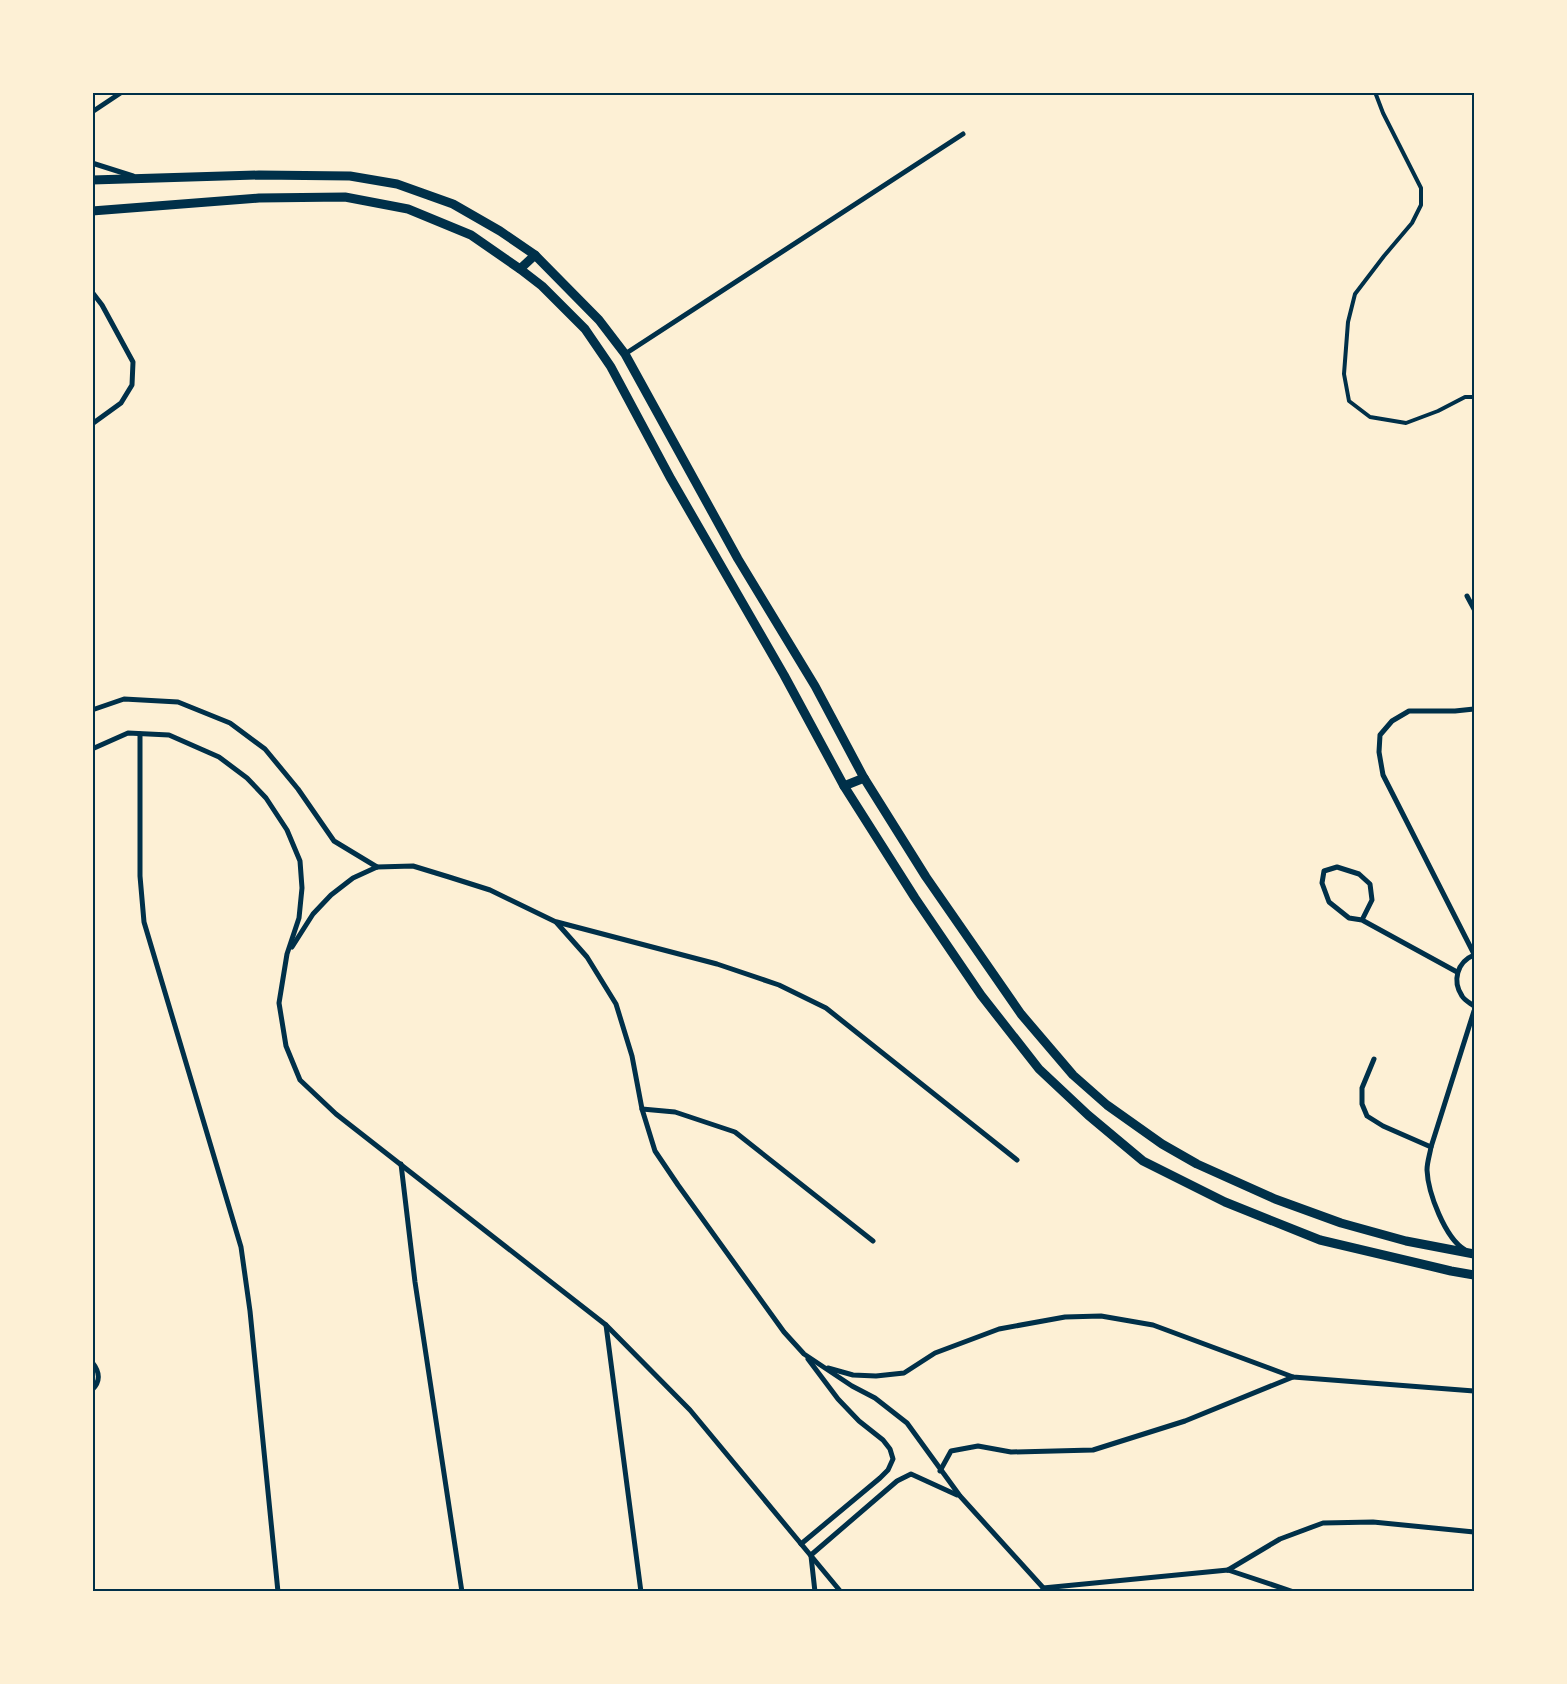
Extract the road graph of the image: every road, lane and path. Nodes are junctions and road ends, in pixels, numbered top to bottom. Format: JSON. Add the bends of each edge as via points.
{"nodes":[{"id":1,"x":122,"y":92,"type":"edge"},
{"id":2,"x":1375,"y":92,"type":"edge"},
{"id":3,"x":92,"y":112,"type":"edge"},
{"id":4,"x":963,"y":134,"type":"dead end"},
{"id":5,"x":92,"y":163,"type":"edge"},
{"id":6,"x":92,"y":180,"type":"edge"},
{"id":7,"x":145,"y":180,"type":"junction"},
{"id":8,"x":92,"y":211,"type":"edge"},
{"id":9,"x":536,"y":255,"type":"junction"},
{"id":10,"x":520,"y":269,"type":"junction"},
{"id":11,"x":92,"y":292,"type":"edge"},
{"id":12,"x":625,"y":354,"type":"junction"},
{"id":13,"x":1474,"y":397,"type":"edge"},
{"id":14,"x":92,"y":424,"type":"edge"},
{"id":15,"x":1467,"y":596,"type":"dead end"},
{"id":16,"x":1474,"y":610,"type":"edge"},
{"id":17,"x":1474,"y":709,"type":"edge"},
{"id":18,"x":92,"y":710,"type":"edge"},
{"id":19,"x":140,"y":734,"type":"junction"},
{"id":20,"x":92,"y":749,"type":"edge"},
{"id":21,"x":864,"y":778,"type":"junction"},
{"id":22,"x":844,"y":786,"type":"junction"},
{"id":23,"x":377,"y":867,"type":"junction"},
{"id":24,"x":1362,"y":920,"type":"junction"},
{"id":25,"x":556,"y":922,"type":"junction"},
{"id":26,"x":287,"y":954,"type":"junction"},
{"id":27,"x":1474,"y":955,"type":"edge"},
{"id":28,"x":1457,"y":972,"type":"junction"},
{"id":29,"x":1474,"y":1006,"type":"edge"},
{"id":30,"x":1474,"y":1011,"type":"edge"},
{"id":31,"x":1374,"y":1059,"type":"dead end"},
{"id":32,"x":642,"y":1109,"type":"junction"},
{"id":33,"x":1431,"y":1146,"type":"junction"},
{"id":34,"x":1017,"y":1160,"type":"dead end"},
{"id":35,"x":400,"y":1164,"type":"junction"},
{"id":36,"x":872,"y":1241,"type":"dead end"},
{"id":37,"x":1473,"y":1254,"type":"edge"},
{"id":38,"x":1474,"y":1275,"type":"edge"},
{"id":39,"x":606,"y":1325,"type":"junction"},
{"id":40,"x":804,"y":1354,"type":"junction"},
{"id":41,"x":92,"y":1362,"type":"edge"},
{"id":42,"x":822,"y":1367,"type":"junction"},
{"id":43,"x":1293,"y":1377,"type":"junction"},
{"id":44,"x":92,"y":1390,"type":"edge"},
{"id":45,"x":1474,"y":1391,"type":"edge"},
{"id":46,"x":940,"y":1470,"type":"junction"},
{"id":47,"x":960,"y":1496,"type":"junction"},
{"id":48,"x":1474,"y":1532,"type":"edge"},
{"id":49,"x":801,"y":1544,"type":"junction"},
{"id":50,"x":811,"y":1555,"type":"junction"},
{"id":51,"x":1228,"y":1570,"type":"junction"},
{"id":52,"x":1045,"y":1590,"type":"edge"},
{"id":53,"x":278,"y":1592,"type":"edge"},
{"id":54,"x":462,"y":1592,"type":"edge"},
{"id":55,"x":641,"y":1592,"type":"edge"},
{"id":56,"x":815,"y":1592,"type":"edge"},
{"id":57,"x":841,"y":1592,"type":"edge"},
{"id":58,"x":1294,"y":1592,"type":"edge"}],
"edges":[{"from":1,"to":3,"type":"street"},
{"from":2,"to":13,"type":"lane","via":[[1421,188],[1421,205],[1412,223],[1355,294],[1348,322],[1344,374],[1350,401],[1370,417],[1406,423],[1465,397]]},
{"from":4,"to":12,"type":"street"},
{"from":5,"to":7,"type":"street"},
{"from":6,"to":7,"type":"street"},
{"from":7,"to":9,"type":"street","via":[[259,175],[350,176],[397,184],[453,204]]},
{"from":8,"to":10,"type":"street","via":[[259,198],[344,197],[408,209],[471,235]]},
{"from":9,"to":10,"type":"street"},
{"from":9,"to":12,"type":"street","via":[[599,320]]},
{"from":10,"to":22,"type":"street","via":[[585,329],[611,367]]},
{"from":11,"to":14,"type":"street","via":[[133,362],[132,385],[121,403]]},
{"from":12,"to":21,"type":"street"},
{"from":15,"to":16,"type":"street"},
{"from":17,"to":27,"type":"street","via":[[1409,711],[1392,721],[1380,735],[1379,752],[1383,775]]},
{"from":18,"to":23,"type":"street","via":[[124,699],[178,702],[230,723],[265,749],[334,841]]},
{"from":19,"to":20,"type":"street","via":[[128,733]]},
{"from":19,"to":26,"type":"street","via":[[169,736],[219,757],[247,778],[266,798],[287,830],[300,861],[299,918]]},
{"from":19,"to":53,"type":"street","via":[[140,876],[144,922],[241,1247]]},
{"from":21,"to":22,"type":"street"},
{"from":21,"to":37,"type":"street","via":[[926,877],[1021,1014],[1073,1075],[1107,1105],[1197,1164],[1275,1199],[1341,1223],[1406,1241]]},
{"from":22,"to":38,"type":"street","via":[[976,987],[1039,1069],[1088,1116],[1143,1161],[1225,1202],[1320,1240]]},
{"from":23,"to":25,"type":"street","via":[[413,866],[490,890]]},
{"from":23,"to":26,"type":"street","via":[[353,878],[331,895],[313,914]]},
{"from":24,"to":24,"type":"street","via":[[1372,900],[1370,884],[1359,874],[1337,867],[1324,871],[1322,883],[1329,902],[1349,918]]},
{"from":24,"to":28,"type":"street"},
{"from":25,"to":32,"type":"street","via":[[587,958],[616,1004],[632,1056]]},
{"from":25,"to":34,"type":"street","via":[[780,984],[826,1008]]},
{"from":26,"to":35,"type":"street","via":[[279,1003],[286,1046],[300,1080],[336,1114]]},
{"from":27,"to":28,"type":"street"},
{"from":28,"to":29,"type":"street","via":[[1457,986],[1462,998]]},
{"from":30,"to":33,"type":"street"},
{"from":31,"to":33,"type":"street","via":[[1362,1088],[1362,1104],[1367,1116]]},
{"from":32,"to":36,"type":"street","via":[[674,1112],[735,1132]]},
{"from":32,"to":40,"type":"street","via":[[655,1151],[784,1332]]},
{"from":33,"to":37,"type":"street","via":[[1427,1169],[1431,1193],[1442,1220],[1459,1246]]},
{"from":35,"to":39,"type":"street"},
{"from":35,"to":54,"type":"street"},
{"from":39,"to":49,"type":"street","via":[[690,1410]]},
{"from":39,"to":55,"type":"street"},
{"from":40,"to":42,"type":"street"},
{"from":40,"to":49,"type":"street","via":[[838,1399],[890,1448],[893,1459],[880,1478]]},
{"from":41,"to":44,"type":"street","via":[[99,1376]]},
{"from":42,"to":43,"type":"street","via":[[852,1375],[904,1373],[934,1354],[999,1330],[1065,1317],[1101,1316],[1153,1325]]},
{"from":42,"to":46,"type":"street","via":[[875,1398],[907,1423]]},
{"from":43,"to":45,"type":"street"},
{"from":43,"to":46,"type":"street","via":[[1185,1421],[1093,1450],[1011,1452],[978,1446],[951,1451]]},
{"from":46,"to":47,"type":"street"},
{"from":47,"to":50,"type":"street","via":[[911,1474],[898,1480]]},
{"from":47,"to":52,"type":"street"},
{"from":48,"to":51,"type":"street","via":[[1373,1522],[1323,1523],[1280,1539]]},
{"from":49,"to":50,"type":"street"},
{"from":50,"to":56,"type":"street"},
{"from":50,"to":57,"type":"street"},
{"from":51,"to":52,"type":"street"},
{"from":51,"to":58,"type":"street"}]}
